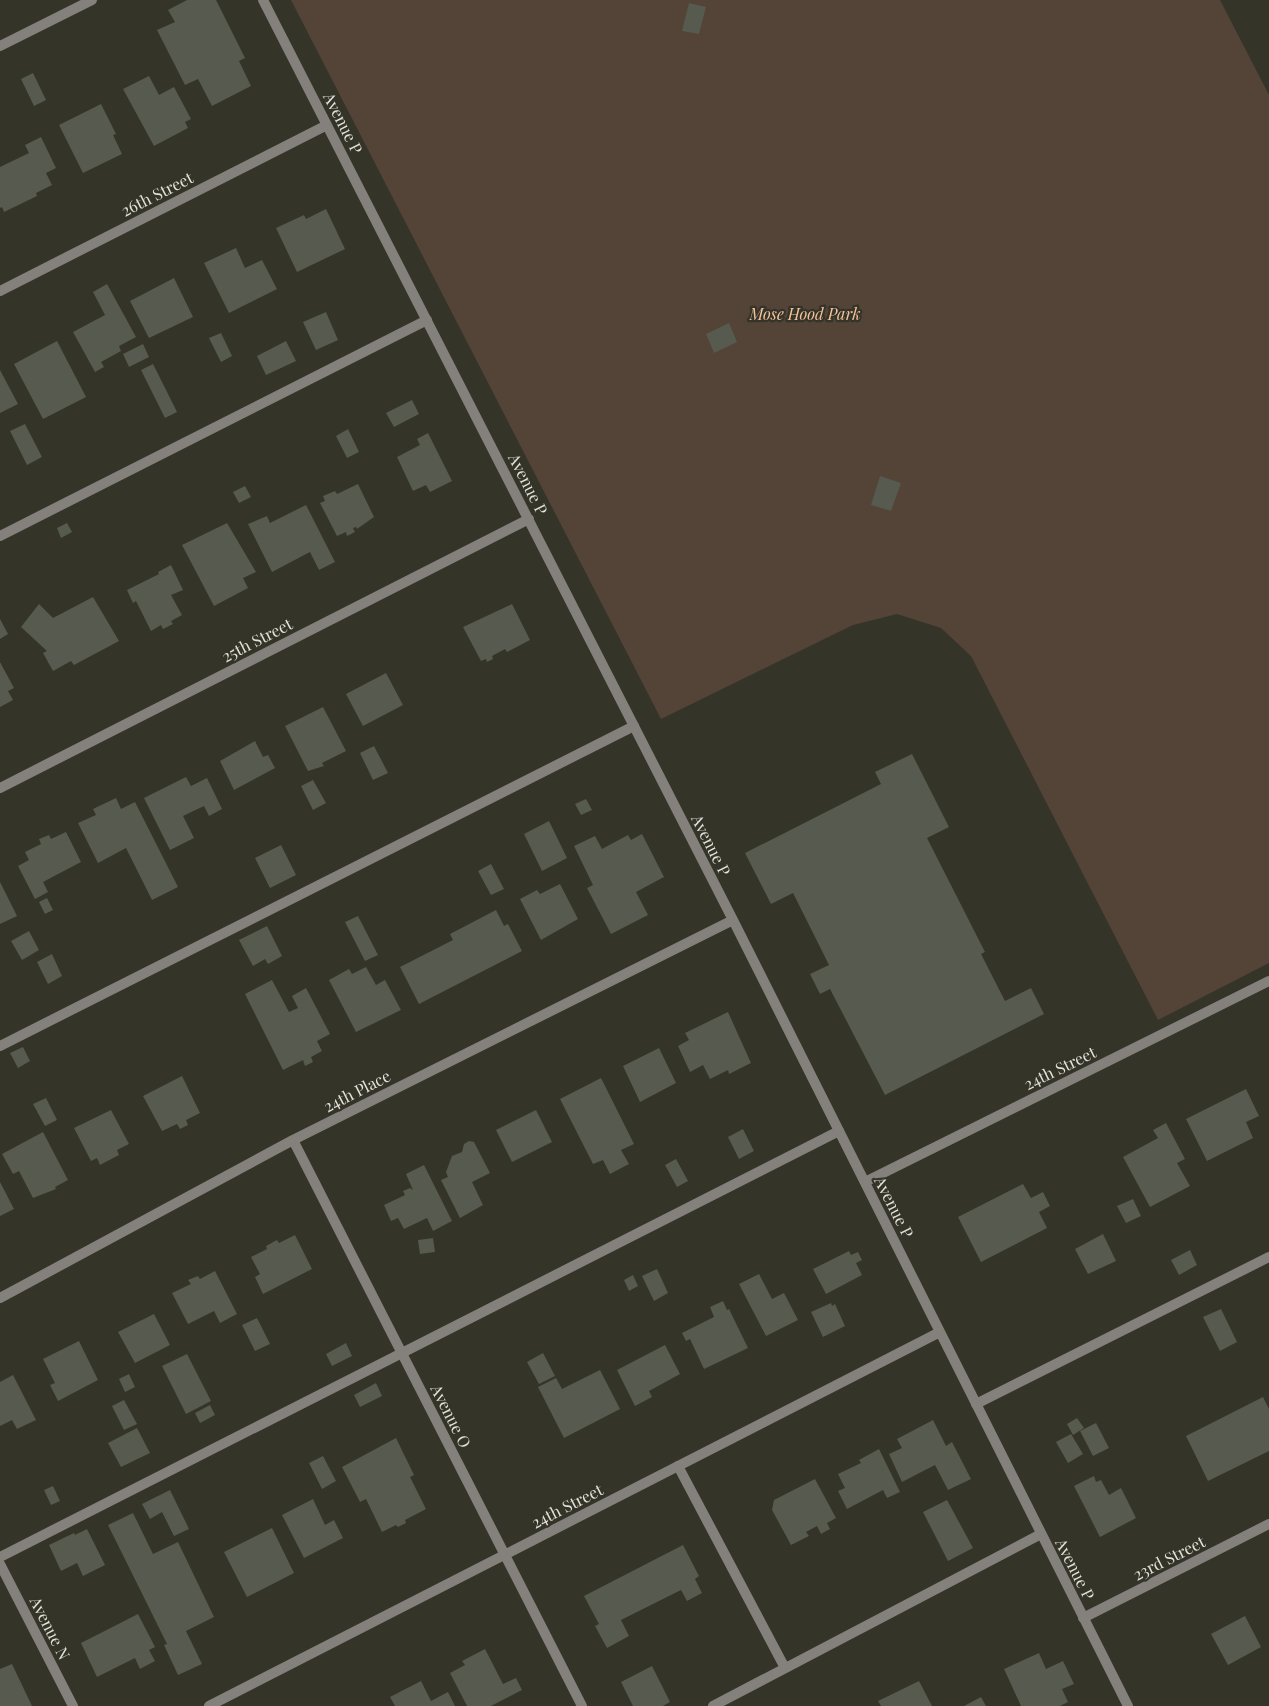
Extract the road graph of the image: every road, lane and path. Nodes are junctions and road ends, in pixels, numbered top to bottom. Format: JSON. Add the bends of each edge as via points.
{"nodes":[{"id":1,"x":92,"y":0,"type":"edge"},
{"id":2,"x":263,"y":0,"type":"edge"},
{"id":3,"x":0,"y":46,"type":"edge"},
{"id":4,"x":327,"y":125,"type":"junction"},
{"id":5,"x":0,"y":291,"type":"edge"},
{"id":6,"x":427,"y":320,"type":"junction"},
{"id":7,"x":528,"y":519,"type":"junction"},
{"id":8,"x":0,"y":536,"type":"edge"},
{"id":9,"x":634,"y":726,"type":"junction"},
{"id":10,"x":0,"y":788,"type":"edge"},
{"id":11,"x":733,"y":920,"type":"junction"},
{"id":12,"x":1269,"y":981,"type":"edge"},
{"id":13,"x":0,"y":1046,"type":"edge"},
{"id":14,"x":839,"y":1131,"type":"junction"},
{"id":15,"x":293,"y":1140,"type":"junction"},
{"id":16,"x":865,"y":1182,"type":"junction"},
{"id":17,"x":1269,"y":1257,"type":"edge"},
{"id":18,"x":0,"y":1298,"type":"edge"},
{"id":19,"x":940,"y":1332,"type":"junction"},
{"id":20,"x":402,"y":1354,"type":"junction"},
{"id":21,"x":976,"y":1404,"type":"junction"},
{"id":22,"x":678,"y":1466,"type":"junction"},
{"id":23,"x":1269,"y":1524,"type":"edge"},
{"id":24,"x":1041,"y":1534,"type":"junction"},
{"id":25,"x":505,"y":1555,"type":"junction"},
{"id":26,"x":0,"y":1556,"type":"edge"},
{"id":27,"x":0,"y":1564,"type":"edge"},
{"id":28,"x":1084,"y":1618,"type":"junction"},
{"id":29,"x":785,"y":1668,"type":"junction"},
{"id":30,"x":73,"y":1706,"type":"edge"},
{"id":31,"x":209,"y":1706,"type":"edge"},
{"id":32,"x":582,"y":1706,"type":"edge"},
{"id":33,"x":713,"y":1706,"type":"edge"},
{"id":34,"x":1128,"y":1706,"type":"edge"}],
"edges":[{"from":1,"to":3,"type":"street"},
{"from":2,"to":4,"type":"street","name":"Avenue P"},
{"from":4,"to":5,"type":"street","name":"26th Street"},
{"from":4,"to":6,"type":"street","name":"Avenue P"},
{"from":6,"to":7,"type":"street","name":"Avenue P"},
{"from":6,"to":8,"type":"street"},
{"from":7,"to":9,"type":"street","name":"Avenue P"},
{"from":7,"to":10,"type":"street","name":"25th Street"},
{"from":9,"to":11,"type":"street","name":"Avenue P"},
{"from":9,"to":13,"type":"street"},
{"from":11,"to":14,"type":"street","name":"Avenue P"},
{"from":11,"to":15,"type":"street","name":"24th Place"},
{"from":12,"to":16,"type":"street","name":"24th Street"},
{"from":14,"to":16,"type":"street","name":"Avenue P"},
{"from":14,"to":20,"type":"street"},
{"from":15,"to":18,"type":"street","name":"24th Place"},
{"from":15,"to":20,"type":"street","name":"Avenue O"},
{"from":16,"to":19,"type":"street","name":"Avenue P"},
{"from":17,"to":21,"type":"street"},
{"from":19,"to":21,"type":"street","name":"Avenue P"},
{"from":19,"to":22,"type":"street","name":"24th Street"},
{"from":20,"to":25,"type":"street","name":"Avenue O"},
{"from":20,"to":26,"type":"street"},
{"from":21,"to":24,"type":"street","name":"Avenue P"},
{"from":22,"to":25,"type":"street","name":"24th Street"},
{"from":22,"to":29,"type":"street"},
{"from":23,"to":28,"type":"street","name":"23rd Street"},
{"from":24,"to":28,"type":"street","name":"Avenue P"},
{"from":24,"to":29,"type":"street"},
{"from":25,"to":31,"type":"street","name":"24th Street"},
{"from":25,"to":32,"type":"street","name":"Avenue O"},
{"from":27,"to":30,"type":"street","name":"Avenue N"},
{"from":28,"to":34,"type":"street","name":"Avenue P"},
{"from":29,"to":33,"type":"street"}]}
